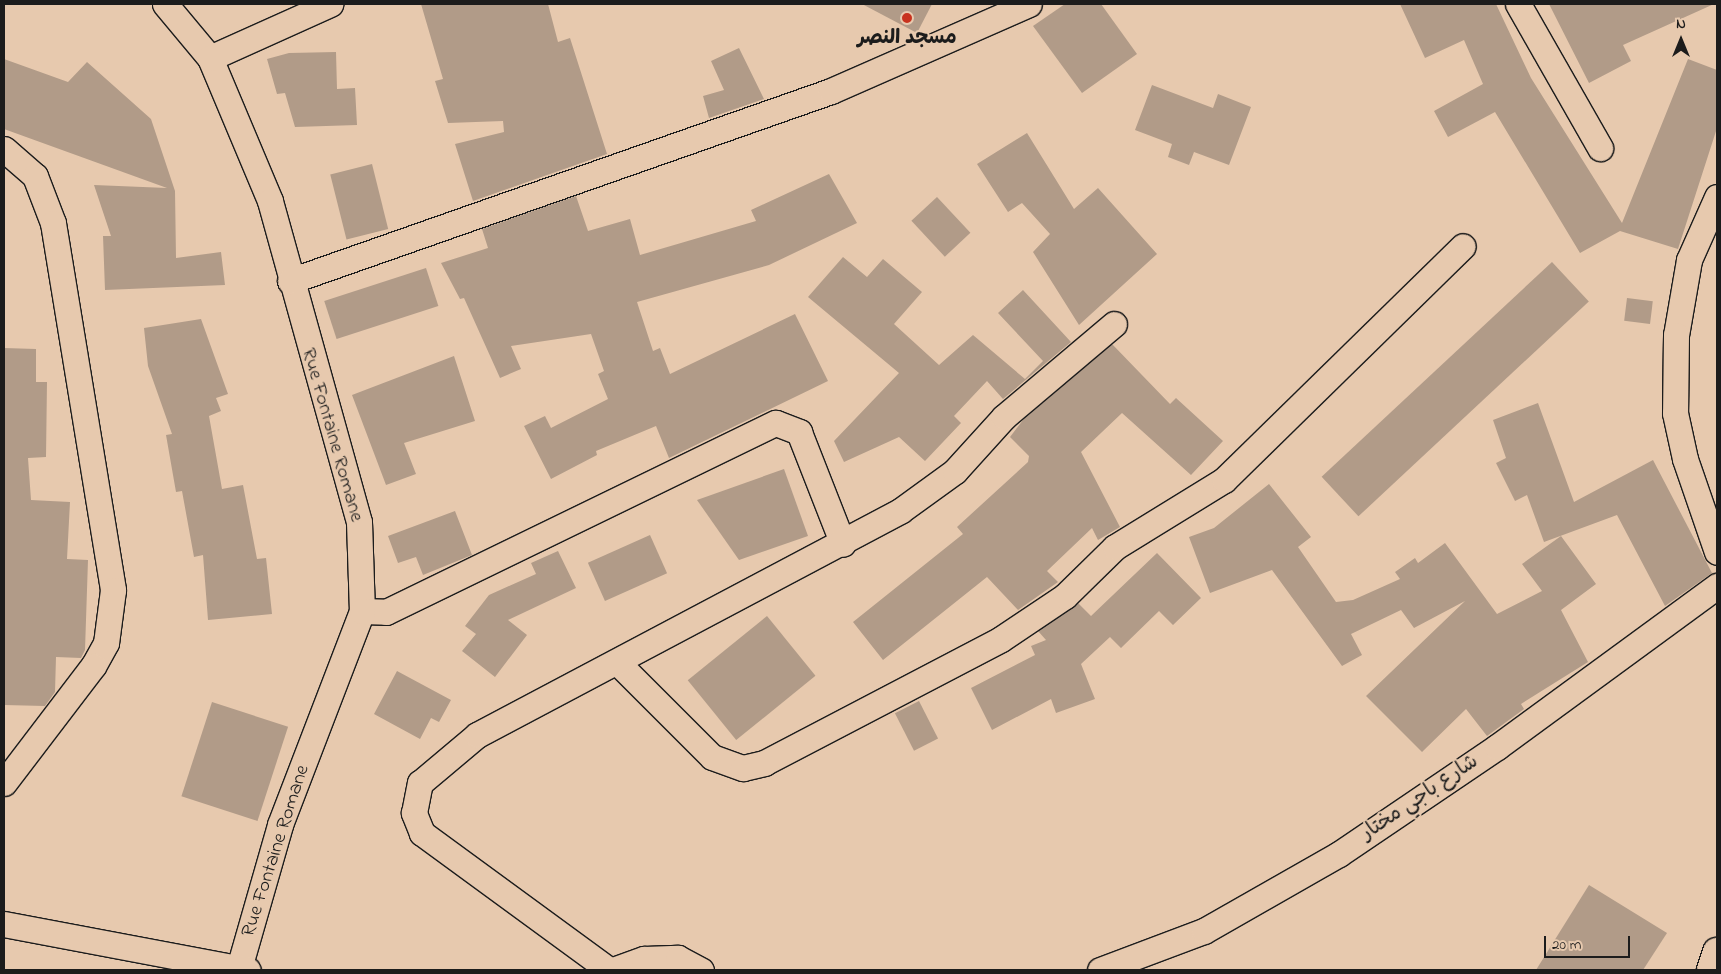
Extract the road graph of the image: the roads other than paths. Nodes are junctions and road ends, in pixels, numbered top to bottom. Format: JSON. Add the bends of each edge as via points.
{"nodes":[{"id":1,"x":165,"y":4,"type":"edge"},
{"id":2,"x":330,"y":4,"type":"edge"},
{"id":3,"x":1029,"y":4,"type":"edge"},
{"id":4,"x":1518,"y":4,"type":"edge"},
{"id":5,"x":210,"y":58,"type":"junction"},
{"id":6,"x":1600,"y":148,"type":"dead end"},
{"id":7,"x":4,"y":149,"type":"edge"},
{"id":8,"x":1717,"y":197,"type":"edge"},
{"id":9,"x":1463,"y":246,"type":"dead end"},
{"id":10,"x":290,"y":282,"type":"junction"},
{"id":11,"x":1114,"y":324,"type":"dead end"},
{"id":12,"x":843,"y":544,"type":"junction"},
{"id":13,"x":1717,"y":552,"type":"edge"},
{"id":14,"x":1717,"y":586,"type":"edge"},
{"id":15,"x":362,"y":612,"type":"junction"},
{"id":16,"x":617,"y":662,"type":"junction"},
{"id":17,"x":4,"y":783,"type":"edge"},
{"id":18,"x":4,"y":924,"type":"edge"},
{"id":19,"x":1717,"y":952,"type":"edge"},
{"id":20,"x":243,"y":969,"type":"edge"},
{"id":21,"x":611,"y":970,"type":"edge"},
{"id":22,"x":701,"y":970,"type":"edge"},
{"id":23,"x":1100,"y":970,"type":"edge"},
{"id":24,"x":1710,"y":970,"type":"edge"}],
"edges":[{"from":1,"to":5,"type":"street","name":"Rue Fontaine Romane"},
{"from":2,"to":5,"type":"street"},
{"from":3,"to":10,"type":"street","via":[[831,91]]},
{"from":4,"to":6,"type":"street"},
{"from":5,"to":10,"type":"street","name":"Rue Fontaine Romane","via":[[270,201]]},
{"from":7,"to":17,"type":"street","via":[[35,176],[53,223],[113,590],[108,634],[93,666]]},
{"from":8,"to":13,"type":"street","via":[[1689,260],[1676,335],[1675,413],[1685,459]]},
{"from":9,"to":16,"type":"street","via":[[1224,480],[1115,547],[1064,596],[1001,639],[764,762],[743,768],[712,757]]},
{"from":10,"to":15,"type":"street","name":"Rue Fontaine Romane","via":[[359,522]]},
{"from":11,"to":12,"type":"street","via":[[1004,417],[955,471]]},
{"from":12,"to":15,"type":"street","via":[[799,432],[776,424],[386,612]]},
{"from":12,"to":16,"type":"street"},
{"from":14,"to":23,"type":"street","name":"شارع باجي مختار","via":[[1497,747],[1339,854],[1204,931]]},
{"from":15,"to":20,"type":"street","name":"Rue Fontaine Romane","via":[[280,825]]},
{"from":16,"to":21,"type":"street","via":[[477,735],[427,775],[414,803],[422,832]]},
{"from":18,"to":20,"type":"street"},
{"from":19,"to":24,"type":"street"},
{"from":21,"to":22,"type":"street","via":[[644,959],[678,958]]}]}
